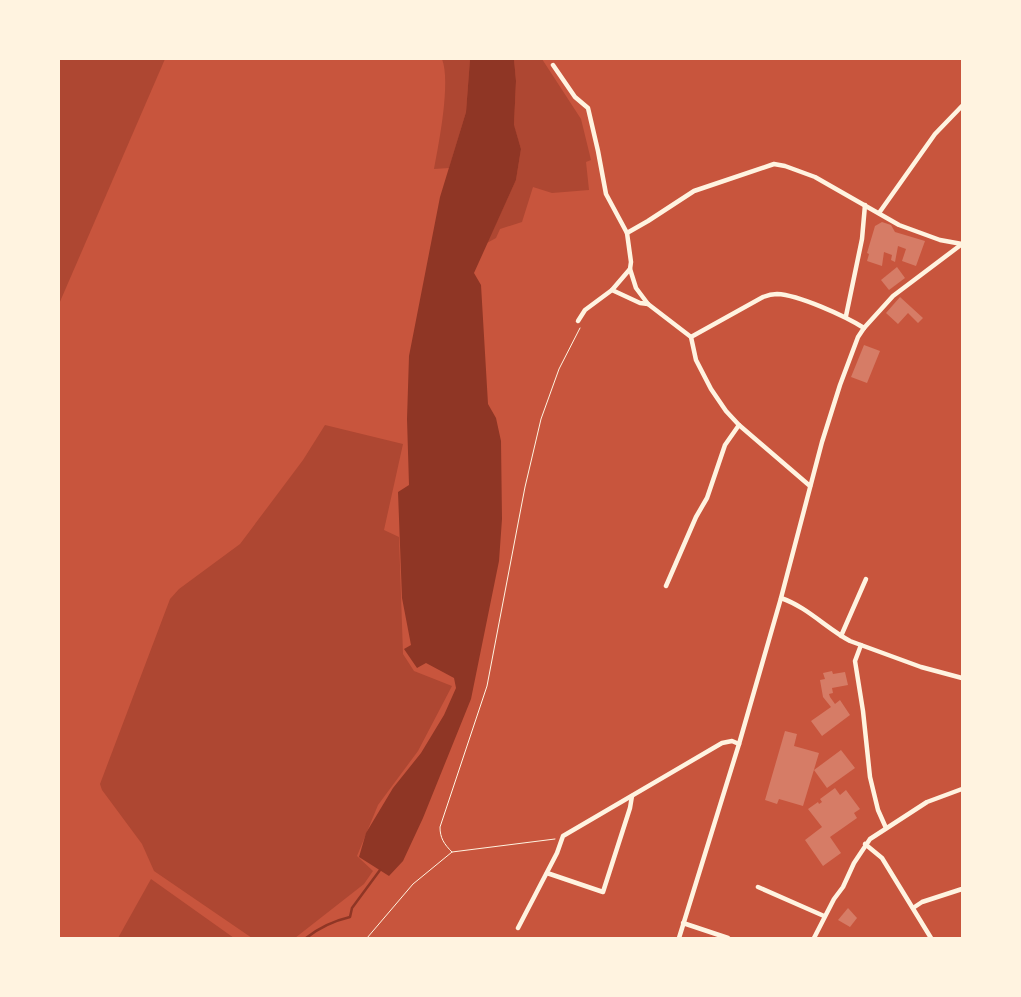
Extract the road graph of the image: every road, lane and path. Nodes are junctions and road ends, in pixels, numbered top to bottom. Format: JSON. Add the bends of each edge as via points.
{"nodes":[{"id":1,"x":553,"y":65,"type":"dead end"},
{"id":2,"x":962,"y":106,"type":"edge"},
{"id":3,"x":866,"y":205,"type":"junction"},
{"id":4,"x":879,"y":213,"type":"junction"},
{"id":5,"x":627,"y":233,"type":"junction"},
{"id":6,"x":962,"y":244,"type":"edge"},
{"id":7,"x":630,"y":270,"type":"junction"},
{"id":8,"x":612,"y":290,"type":"junction"},
{"id":9,"x":648,"y":304,"type":"junction"},
{"id":10,"x":846,"y":316,"type":"junction"},
{"id":11,"x":578,"y":320,"type":"joint"},
{"id":12,"x":864,"y":328,"type":"junction"},
{"id":13,"x":691,"y":337,"type":"junction"},
{"id":14,"x":739,"y":425,"type":"junction"},
{"id":15,"x":810,"y":486,"type":"junction"},
{"id":16,"x":866,"y":579,"type":"dead end"},
{"id":17,"x":666,"y":586,"type":"dead end"},
{"id":18,"x":780,"y":598,"type":"junction"},
{"id":19,"x":841,"y":636,"type":"junction"},
{"id":20,"x":861,"y":645,"type":"junction"},
{"id":21,"x":962,"y":671,"type":"edge"},
{"id":22,"x":961,"y":678,"type":"edge"},
{"id":23,"x":739,"y":744,"type":"junction"},
{"id":24,"x":962,"y":789,"type":"edge"},
{"id":25,"x":632,"y":796,"type":"junction"},
{"id":26,"x":886,"y":828,"type":"junction"},
{"id":27,"x":563,"y":836,"type":"junction"},
{"id":28,"x":865,"y":844,"type":"junction"},
{"id":29,"x":452,"y":852,"type":"junction"},
{"id":30,"x":547,"y":873,"type":"junction"},
{"id":31,"x":758,"y":887,"type":"dead end"},
{"id":32,"x":962,"y":889,"type":"edge"},
{"id":33,"x":913,"y":908,"type":"junction"},
{"id":34,"x":824,"y":916,"type":"junction"},
{"id":35,"x":683,"y":923,"type":"junction"},
{"id":36,"x":518,"y":928,"type":"dead end"},
{"id":37,"x":367,"y":938,"type":"edge"},
{"id":38,"x":679,"y":938,"type":"edge"},
{"id":39,"x":728,"y":938,"type":"edge"},
{"id":40,"x":814,"y":938,"type":"edge"},
{"id":41,"x":930,"y":938,"type":"edge"}],
"edges":[{"from":1,"to":5,"type":"street","via":[[575,96],[588,108],[606,194]]},
{"from":2,"to":4,"type":"street","via":[[935,134]]},
{"from":3,"to":4,"type":"street"},
{"from":3,"to":5,"type":"street","via":[[815,177],[774,164],[694,190]]},
{"from":3,"to":10,"type":"street"},
{"from":4,"to":6,"type":"street","via":[[899,226]]},
{"from":5,"to":7,"type":"street"},
{"from":6,"to":12,"type":"street","via":[[893,296]]},
{"from":7,"to":8,"type":"street"},
{"from":7,"to":9,"type":"street","via":[[636,288]]},
{"from":8,"to":9,"type":"street"},
{"from":8,"to":11,"type":"street","via":[[592,304]]},
{"from":9,"to":13,"type":"street"},
{"from":10,"to":12,"type":"street"},
{"from":10,"to":13,"type":"street","via":[[791,296],[770,294]]},
{"from":11,"to":29,"type":"path","via":[[580,327],[559,370],[541,419],[487,686],[440,827],[440,835]]},
{"from":12,"to":15,"type":"street","via":[[840,386]]},
{"from":13,"to":14,"type":"street","via":[[696,360],[711,389]]},
{"from":14,"to":15,"type":"street"},
{"from":14,"to":17,"type":"street","via":[[725,445],[707,498]]},
{"from":15,"to":18,"type":"street"},
{"from":16,"to":19,"type":"street"},
{"from":18,"to":19,"type":"street","via":[[802,607]]},
{"from":18,"to":23,"type":"street"},
{"from":19,"to":20,"type":"street"},
{"from":20,"to":22,"type":"street"},
{"from":20,"to":26,"type":"street","via":[[855,661],[870,777]]},
{"from":21,"to":22,"type":"street"},
{"from":23,"to":25,"type":"street","via":[[732,741],[722,743]]},
{"from":23,"to":35,"type":"street"},
{"from":24,"to":26,"type":"street","via":[[927,802]]},
{"from":25,"to":27,"type":"street"},
{"from":25,"to":30,"type":"street","via":[[603,892]]},
{"from":26,"to":28,"type":"street"},
{"from":27,"to":29,"type":"path","via":[[546,842]]},
{"from":27,"to":30,"type":"street"},
{"from":28,"to":33,"type":"street","via":[[882,858]]},
{"from":28,"to":34,"type":"street"},
{"from":29,"to":37,"type":"path","via":[[413,884]]},
{"from":30,"to":36,"type":"street"},
{"from":31,"to":34,"type":"street"},
{"from":32,"to":33,"type":"street"},
{"from":33,"to":41,"type":"street"},
{"from":34,"to":40,"type":"street"},
{"from":35,"to":38,"type":"street"},
{"from":35,"to":39,"type":"street"}]}
